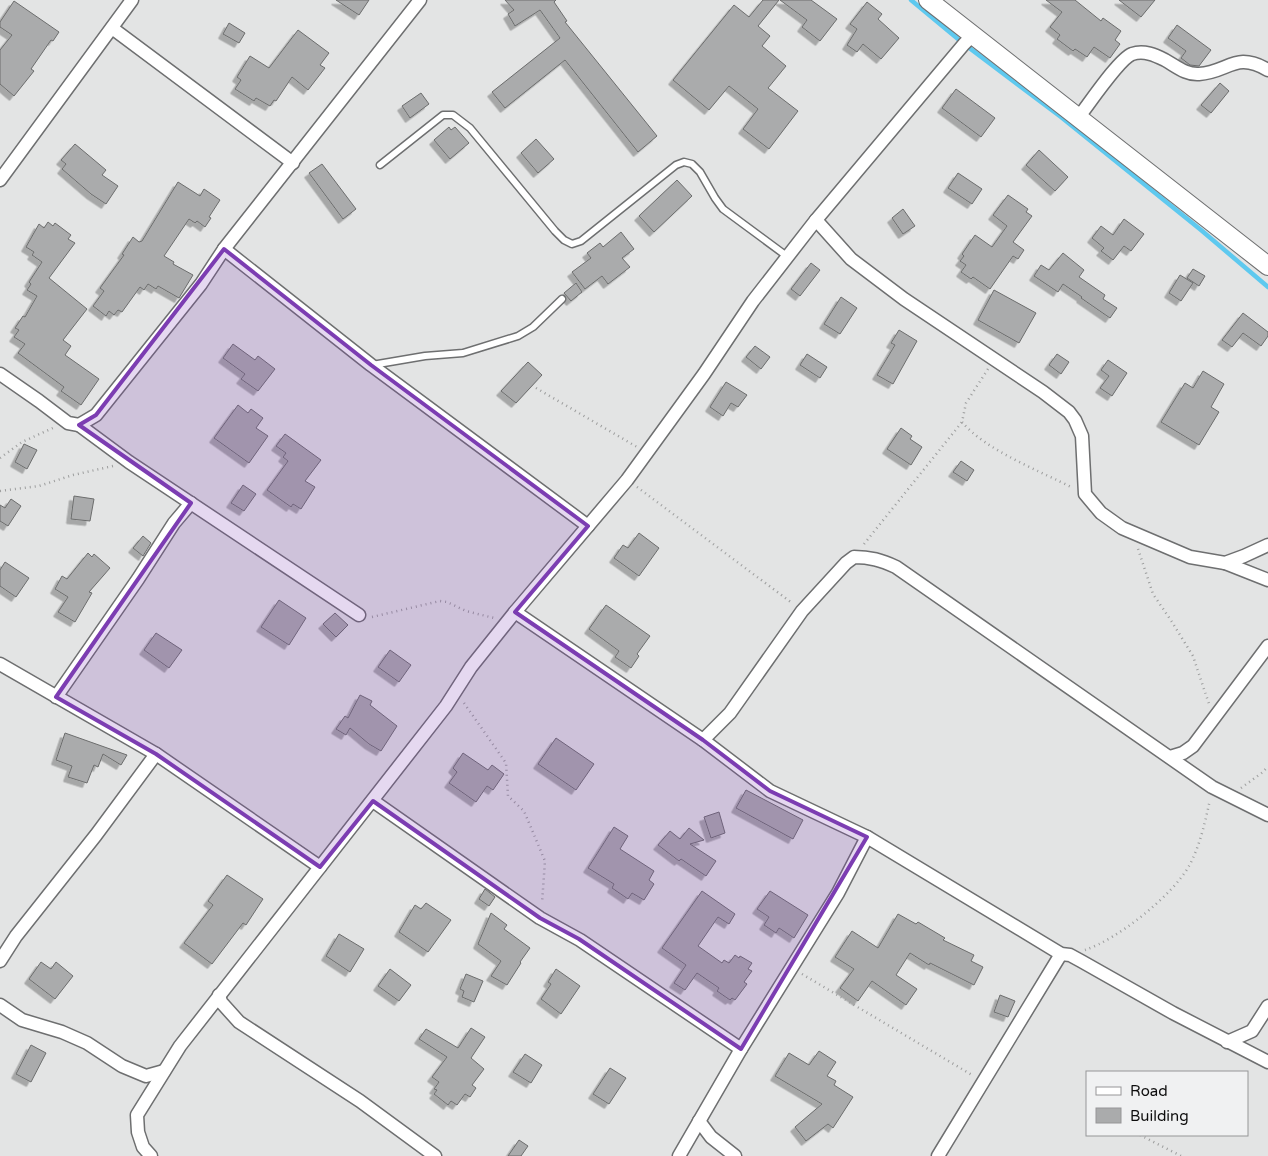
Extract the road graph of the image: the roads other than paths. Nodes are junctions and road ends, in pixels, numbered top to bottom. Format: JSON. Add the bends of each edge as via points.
{"nodes":[{"id":1,"x":132,"y":0,"type":"edge"},
{"id":2,"x":420,"y":0,"type":"edge"},
{"id":3,"x":928,"y":0,"type":"edge"},
{"id":4,"x":112,"y":28,"type":"junction"},
{"id":5,"x":972,"y":36,"type":"junction"},
{"id":6,"x":1268,"y":70,"type":"edge"},
{"id":7,"x":1078,"y":118,"type":"junction"},
{"id":8,"x":293,"y":163,"type":"junction"},
{"id":9,"x":380,"y":165,"type":"dead end"},
{"id":10,"x":0,"y":180,"type":"edge"},
{"id":11,"x":816,"y":220,"type":"junction"},
{"id":12,"x":224,"y":249,"type":"junction"},
{"id":13,"x":788,"y":257,"type":"junction"},
{"id":14,"x":1268,"y":266,"type":"edge"},
{"id":15,"x":562,"y":299,"type":"dead end"},
{"id":16,"x":371,"y":366,"type":"junction"},
{"id":17,"x":0,"y":374,"type":"edge"},
{"id":18,"x":74,"y":424,"type":"junction"},
{"id":19,"x":191,"y":503,"type":"junction"},
{"id":20,"x":588,"y":526,"type":"junction"},
{"id":21,"x":1268,"y":545,"type":"edge"},
{"id":22,"x":1225,"y":563,"type":"junction"},
{"id":23,"x":1268,"y":580,"type":"edge"},
{"id":24,"x":359,"y":615,"type":"road end"},
{"id":25,"x":511,"y":616,"type":"junction"},
{"id":26,"x":1268,"y":646,"type":"edge"},
{"id":27,"x":0,"y":664,"type":"edge"},
{"id":28,"x":56,"y":697,"type":"junction"},
{"id":29,"x":703,"y":740,"type":"junction"},
{"id":30,"x":156,"y":754,"type":"junction"},
{"id":31,"x":1170,"y":757,"type":"junction"},
{"id":32,"x":373,"y":801,"type":"junction"},
{"id":33,"x":1268,"y":815,"type":"edge"},
{"id":34,"x":867,"y":838,"type":"junction"},
{"id":35,"x":320,"y":867,"type":"junction"},
{"id":36,"x":1065,"y":955,"type":"junction"},
{"id":37,"x":0,"y":961,"type":"edge"},
{"id":38,"x":218,"y":995,"type":"junction"},
{"id":39,"x":0,"y":1005,"type":"edge"},
{"id":40,"x":1268,"y":1006,"type":"edge"},
{"id":41,"x":1227,"y":1042,"type":"junction"},
{"id":42,"x":742,"y":1049,"type":"junction"},
{"id":43,"x":1268,"y":1062,"type":"edge"},
{"id":44,"x":164,"y":1071,"type":"junction"},
{"id":45,"x":700,"y":1121,"type":"junction"},
{"id":46,"x":942,"y":1155,"type":"edge"},
{"id":47,"x":151,"y":1156,"type":"edge"},
{"id":48,"x":435,"y":1156,"type":"edge"},
{"id":49,"x":679,"y":1156,"type":"edge"},
{"id":50,"x":735,"y":1156,"type":"edge"}],
"edges":[{"from":1,"to":4,"type":"street"},
{"from":2,"to":8,"type":"street"},
{"from":3,"to":5,"type":"main road"},
{"from":4,"to":8,"type":"street"},
{"from":4,"to":10,"type":"street"},
{"from":5,"to":7,"type":"main road"},
{"from":5,"to":11,"type":"street"},
{"from":6,"to":7,"type":"street","via":[[1244,61],[1195,75],[1152,53],[1132,54],[1118,66]]},
{"from":7,"to":14,"type":"main road"},
{"from":8,"to":12,"type":"street"},
{"from":9,"to":13,"type":"lane","via":[[443,115],[453,115],[470,128],[555,231],[572,244],[581,241],[684,162],[692,164],[700,172],[723,209]]},
{"from":11,"to":13,"type":"street"},
{"from":11,"to":22,"type":"street","via":[[851,259],[1069,412],[1082,436],[1085,494],[1101,513],[1122,528],[1190,557]]},
{"from":12,"to":16,"type":"street"},
{"from":12,"to":18,"type":"street","via":[[201,284],[96,414]]},
{"from":13,"to":20,"type":"street","via":[[753,301],[627,480]]},
{"from":15,"to":16,"type":"lane","via":[[533,328],[518,336],[463,353]]},
{"from":16,"to":20,"type":"street"},
{"from":17,"to":18,"type":"street"},
{"from":18,"to":19,"type":"street"},
{"from":19,"to":24,"type":"street"},
{"from":19,"to":28,"type":"street","via":[[174,523]]},
{"from":20,"to":25,"type":"street"},
{"from":21,"to":22,"type":"street"},
{"from":22,"to":23,"type":"street"},
{"from":25,"to":29,"type":"street"},
{"from":25,"to":32,"type":"street"},
{"from":26,"to":31,"type":"street","via":[[1193,746]]},
{"from":27,"to":28,"type":"street"},
{"from":28,"to":30,"type":"street"},
{"from":29,"to":31,"type":"street","via":[[730,713],[802,611],[854,557],[880,560],[896,567]]},
{"from":29,"to":34,"type":"street","via":[[770,791]]},
{"from":30,"to":35,"type":"street"},
{"from":30,"to":37,"type":"street"},
{"from":31,"to":33,"type":"street","via":[[1212,786]]},
{"from":32,"to":35,"type":"street"},
{"from":32,"to":42,"type":"street","via":[[540,918],[580,940]]},
{"from":34,"to":36,"type":"street"},
{"from":34,"to":42,"type":"street","via":[[838,893]]},
{"from":35,"to":38,"type":"street"},
{"from":36,"to":41,"type":"street"},
{"from":36,"to":46,"type":"street"},
{"from":38,"to":44,"type":"street"},
{"from":38,"to":48,"type":"street","via":[[239,1022],[360,1101]]},
{"from":39,"to":44,"type":"street","via":[[22,1020],[87,1043],[122,1066],[146,1076]]},
{"from":40,"to":41,"type":"street","via":[[1252,1031]]},
{"from":41,"to":43,"type":"street"},
{"from":42,"to":45,"type":"street"},
{"from":44,"to":47,"type":"street","via":[[137,1116],[143,1147]]},
{"from":45,"to":49,"type":"street"},
{"from":45,"to":50,"type":"street","via":[[711,1137]]}]}
